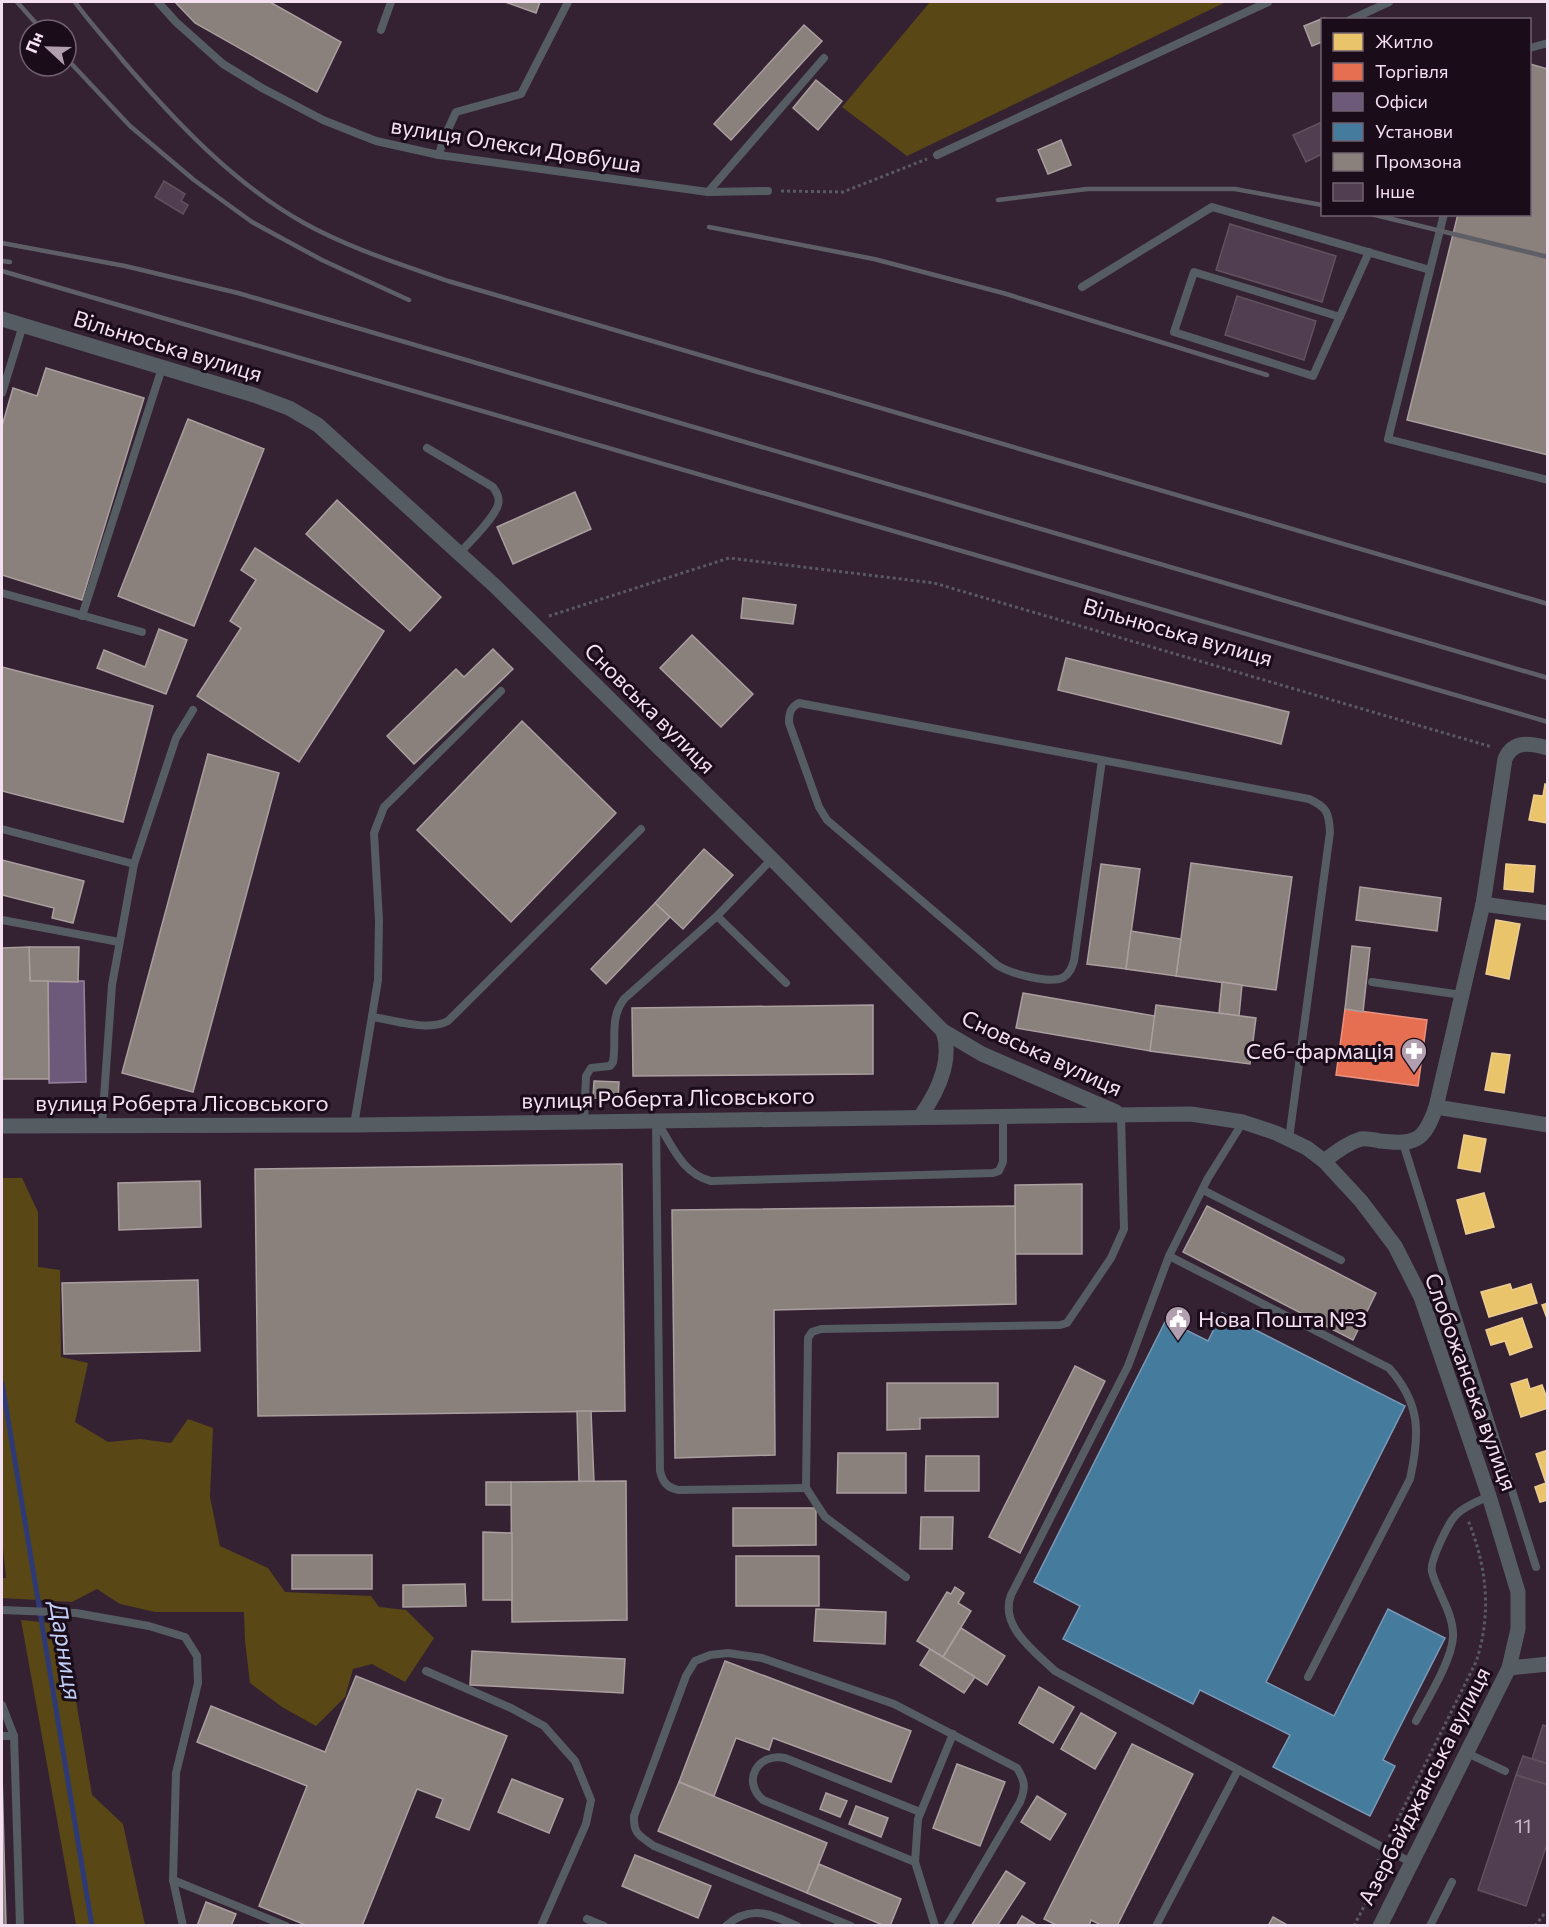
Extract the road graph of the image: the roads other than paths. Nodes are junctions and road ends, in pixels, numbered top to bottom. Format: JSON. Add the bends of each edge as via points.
{"nodes":[{"id":1,"x":158,"y":2,"type":"edge"},
{"id":2,"x":392,"y":2,"type":"edge"},
{"id":3,"x":568,"y":2,"type":"edge"},
{"id":4,"x":1268,"y":2,"type":"edge"},
{"id":5,"x":1389,"y":2,"type":"edge"},
{"id":6,"x":1354,"y":18,"type":"edge"},
{"id":7,"x":381,"y":30,"type":"dead end"},
{"id":8,"x":1548,"y":44,"type":"edge"},
{"id":9,"x":1531,"y":48,"type":"edge"},
{"id":10,"x":824,"y":58,"type":"dead end"},
{"id":11,"x":439,"y":155,"type":"junction"},
{"id":12,"x":937,"y":155,"type":"road end"},
{"id":13,"x":768,"y":191,"type":"road end"},
{"id":14,"x":708,"y":192,"type":"junction"},
{"id":15,"x":1444,"y":216,"type":"edge"},
{"id":16,"x":1369,"y":252,"type":"junction"},
{"id":17,"x":1430,"y":270,"type":"junction"},
{"id":18,"x":1082,"y":287,"type":"dead end"},
{"id":19,"x":1340,"y":316,"type":"junction"},
{"id":20,"x":2,"y":319,"type":"edge"},
{"id":21,"x":23,"y":326,"type":"junction"},
{"id":22,"x":162,"y":368,"type":"junction"},
{"id":23,"x":2,"y":393,"type":"edge"},
{"id":24,"x":318,"y":425,"type":"joint"},
{"id":25,"x":427,"y":448,"type":"dead end"},
{"id":26,"x":1548,"y":480,"type":"edge"},
{"id":27,"x":459,"y":554,"type":"junction"},
{"id":28,"x":2,"y":593,"type":"edge"},
{"id":29,"x":82,"y":616,"type":"junction"},
{"id":30,"x":142,"y":632,"type":"dead end"},
{"id":31,"x":501,"y":691,"type":"dead end"},
{"id":32,"x":193,"y":710,"type":"dead end"},
{"id":33,"x":1548,"y":748,"type":"edge"},
{"id":34,"x":1102,"y":760,"type":"junction"},
{"id":35,"x":2,"y":829,"type":"edge"},
{"id":36,"x":641,"y":829,"type":"dead end"},
{"id":37,"x":772,"y":859,"type":"junction"},
{"id":38,"x":134,"y":864,"type":"junction"},
{"id":39,"x":1483,"y":904,"type":"junction"},
{"id":40,"x":1548,"y":914,"type":"edge"},
{"id":41,"x":717,"y":916,"type":"junction"},
{"id":42,"x":2,"y":920,"type":"edge"},
{"id":43,"x":119,"y":942,"type":"junction"},
{"id":44,"x":1372,"y":982,"type":"dead end"},
{"id":45,"x":786,"y":983,"type":"dead end"},
{"id":46,"x":1462,"y":995,"type":"junction"},
{"id":47,"x":372,"y":1017,"type":"junction"},
{"id":48,"x":943,"y":1031,"type":"junction"},
{"id":49,"x":1436,"y":1107,"type":"junction"},
{"id":50,"x":1121,"y":1115,"type":"junction"},
{"id":51,"x":1003,"y":1116,"type":"junction"},
{"id":52,"x":920,"y":1117,"type":"junction"},
{"id":53,"x":656,"y":1121,"type":"junction"},
{"id":54,"x":584,"y":1122,"type":"junction"},
{"id":55,"x":1243,"y":1122,"type":"junction"},
{"id":56,"x":102,"y":1125,"type":"junction"},
{"id":57,"x":354,"y":1125,"type":"junction"},
{"id":58,"x":1548,"y":1125,"type":"edge"},
{"id":59,"x":2,"y":1126,"type":"edge"},
{"id":60,"x":1289,"y":1139,"type":"junction"},
{"id":61,"x":1403,"y":1143,"type":"junction"},
{"id":62,"x":1324,"y":1161,"type":"junction"},
{"id":63,"x":1203,"y":1190,"type":"junction"},
{"id":64,"x":1169,"y":1256,"type":"junction"},
{"id":65,"x":1341,"y":1260,"type":"dead end"},
{"id":66,"x":806,"y":1488,"type":"junction"},
{"id":67,"x":1489,"y":1496,"type":"junction"},
{"id":68,"x":1536,"y":1567,"type":"dead end"},
{"id":69,"x":906,"y":1577,"type":"dead end"},
{"id":70,"x":2,"y":1610,"type":"edge"},
{"id":71,"x":1548,"y":1664,"type":"edge"},
{"id":72,"x":1509,"y":1668,"type":"junction"},
{"id":73,"x":426,"y":1671,"type":"dead end"},
{"id":74,"x":1308,"y":1677,"type":"dead end"},
{"id":75,"x":2,"y":1705,"type":"edge"},
{"id":76,"x":1416,"y":1721,"type":"dead end"},
{"id":77,"x":953,"y":1734,"type":"junction"},
{"id":78,"x":2,"y":1736,"type":"edge"},
{"id":79,"x":14,"y":1736,"type":"junction"},
{"id":80,"x":1467,"y":1753,"type":"junction"},
{"id":81,"x":1238,"y":1770,"type":"junction"},
{"id":82,"x":1505,"y":1771,"type":"dead end"},
{"id":83,"x":920,"y":1812,"type":"junction"},
{"id":84,"x":915,"y":1862,"type":"junction"},
{"id":85,"x":1412,"y":1863,"type":"junction"},
{"id":86,"x":173,"y":1880,"type":"junction"},
{"id":87,"x":1452,"y":1882,"type":"dead end"},
{"id":88,"x":587,"y":1918,"type":"dead end"},
{"id":89,"x":1156,"y":1924,"type":"edge"},
{"id":90,"x":20,"y":1926,"type":"edge"},
{"id":91,"x":183,"y":1926,"type":"edge"},
{"id":92,"x":286,"y":1926,"type":"edge"},
{"id":93,"x":542,"y":1926,"type":"edge"},
{"id":94,"x":604,"y":1926,"type":"edge"},
{"id":95,"x":726,"y":1926,"type":"edge"},
{"id":96,"x":797,"y":1926,"type":"edge"},
{"id":97,"x":851,"y":1926,"type":"edge"},
{"id":98,"x":935,"y":1926,"type":"edge"},
{"id":99,"x":947,"y":1926,"type":"edge"},
{"id":100,"x":1380,"y":1926,"type":"edge"},
{"id":101,"x":1430,"y":1926,"type":"edge"}],
"edges":[{"from":1,"to":11,"type":"lane","name":"вулиця Олекси Довбуша","via":[[223,64],[262,88],[323,120],[376,141]]},
{"from":2,"to":7,"type":"lane"},
{"from":3,"to":11,"type":"lane","via":[[521,94],[456,112]]},
{"from":4,"to":12,"type":"lane"},
{"from":5,"to":6,"type":"lane"},
{"from":8,"to":9,"type":"lane"},
{"from":10,"to":14,"type":"lane"},
{"from":11,"to":14,"type":"lane","name":"вулиця Олекси Довбуша"},
{"from":13,"to":14,"type":"lane","name":"вулиця Олекси Довбуша"},
{"from":15,"to":17,"type":"lane"},
{"from":16,"to":17,"type":"lane"},
{"from":16,"to":18,"type":"lane","via":[[1212,207]]},
{"from":16,"to":19,"type":"lane"},
{"from":17,"to":26,"type":"lane","via":[[1388,439]]},
{"from":19,"to":19,"type":"lane","via":[[1313,376],[1174,332],[1194,272]]},
{"from":20,"to":21,"type":"street","name":"Вільнюська вулиця"},
{"from":21,"to":22,"type":"street","name":"Вільнюська вулиця"},
{"from":21,"to":23,"type":"lane"},
{"from":22,"to":24,"type":"street","name":"Вільнюська вулиця","via":[[254,395],[289,408]]},
{"from":22,"to":29,"type":"lane"},
{"from":24,"to":27,"type":"street","name":"Сновська вулиця"},
{"from":25,"to":27,"type":"lane","via":[[493,487],[498,495],[499,504],[492,516]]},
{"from":27,"to":37,"type":"street","name":"Сновська вулиця"},
{"from":28,"to":29,"type":"lane"},
{"from":29,"to":30,"type":"lane"},
{"from":31,"to":47,"type":"lane","via":[[384,807],[378,819],[374,833],[378,980]]},
{"from":32,"to":38,"type":"lane","via":[[176,738]]},
{"from":33,"to":39,"type":"street","via":[[1524,743],[1512,748],[1507,756]]},
{"from":34,"to":34,"type":"lane","via":[[799,703],[789,715],[819,807],[827,820],[997,965],[1010,972],[1041,978],[1063,978],[1074,961]]},
{"from":34,"to":60,"type":"lane","via":[[1309,799],[1323,806],[1329,818]]},
{"from":35,"to":38,"type":"lane"},
{"from":36,"to":47,"type":"lane","via":[[448,1021],[427,1025]]},
{"from":37,"to":41,"type":"lane"},
{"from":37,"to":48,"type":"street","name":"Сновська вулиця"},
{"from":38,"to":43,"type":"lane"},
{"from":39,"to":40,"type":"street"},
{"from":39,"to":46,"type":"street"},
{"from":41,"to":45,"type":"lane"},
{"from":41,"to":54,"type":"lane","via":[[624,999],[614,1024],[613,1062],[610,1066],[591,1068],[586,1076]]},
{"from":42,"to":43,"type":"lane"},
{"from":43,"to":56,"type":"lane"},
{"from":44,"to":46,"type":"lane"},
{"from":46,"to":49,"type":"street"},
{"from":47,"to":57,"type":"lane"},
{"from":48,"to":50,"type":"street","name":"Сновська вулиця","via":[[982,1054]]},
{"from":48,"to":52,"type":"street","name":"Сновська вулиця","via":[[947,1043],[944,1066],[935,1093]]},
{"from":49,"to":58,"type":"street"},
{"from":49,"to":61,"type":"street","via":[[1421,1136]]},
{"from":50,"to":51,"type":"street","name":"вулиця Роберта Лісовського"},
{"from":50,"to":55,"type":"street","name":"вулиця Роберта Лісовського","via":[[1191,1114]]},
{"from":50,"to":66,"type":"lane","via":[[1124,1229],[1111,1258],[1068,1323],[812,1332],[807,1348]]},
{"from":51,"to":52,"type":"street","name":"вулиця Роберта Лісовського"},
{"from":51,"to":53,"type":"lane","via":[[1003,1162],[999,1172],[711,1181],[686,1168]]},
{"from":52,"to":53,"type":"street","name":"вулиця Роберта Лісовського"},
{"from":53,"to":54,"type":"street","name":"вулиця Роберта Лісовського"},
{"from":53,"to":66,"type":"lane","via":[[662,1481],[678,1490]]},
{"from":54,"to":57,"type":"street","name":"вулиця Роберта Лісовського"},
{"from":55,"to":60,"type":"street","name":"вулиця Роберта Лісовського"},
{"from":55,"to":63,"type":"lane"},
{"from":56,"to":57,"type":"street","name":"вулиця Роберта Лісовського"},
{"from":56,"to":59,"type":"street","name":"вулиця Роберта Лісовського"},
{"from":60,"to":62,"type":"street","name":"вулиця Роберта Лісовського"},
{"from":61,"to":62,"type":"street","via":[[1364,1139],[1348,1144]]},
{"from":61,"to":68,"type":"lane"},
{"from":62,"to":67,"type":"street","name":"Слобожанська вулиця","via":[[1395,1246],[1421,1297]]},
{"from":63,"to":64,"type":"lane"},
{"from":63,"to":65,"type":"lane"},
{"from":64,"to":74,"type":"lane","via":[[1389,1368],[1411,1400],[1416,1423],[1410,1479]]},
{"from":64,"to":81,"type":"lane","via":[[1128,1366],[1011,1595],[1008,1610],[1018,1635],[1055,1671]]},
{"from":66,"to":69,"type":"lane","via":[[825,1517]]},
{"from":67,"to":72,"type":"street","name":"Слобожанська вулиця","via":[[1518,1592],[1518,1629]]},
{"from":67,"to":76,"type":"lane","via":[[1458,1512],[1450,1521],[1432,1562],[1431,1570],[1448,1610],[1453,1638],[1451,1653]]},
{"from":70,"to":86,"type":"lane","via":[[76,1613],[149,1626],[184,1637],[197,1656],[198,1683],[176,1773]]},
{"from":71,"to":72,"type":"street"},
{"from":72,"to":80,"type":"street","name":"Азербайджанська вулиця"},
{"from":73,"to":93,"type":"lane","via":[[544,1726],[576,1761],[591,1800],[586,1824]]},
{"from":75,"to":79,"type":"lane"},
{"from":77,"to":83,"type":"lane"},
{"from":77,"to":97,"type":"lane","via":[[894,1704],[762,1658],[728,1653],[710,1655],[695,1661],[686,1676],[634,1816],[633,1826],[638,1835],[654,1846]]},
{"from":77,"to":99,"type":"lane","via":[[1017,1768],[1025,1780],[1025,1789]]},
{"from":78,"to":79,"type":"lane"},
{"from":79,"to":90,"type":"lane"},
{"from":80,"to":82,"type":"lane"},
{"from":80,"to":85,"type":"street","name":"Азербайджанська вулиця"},
{"from":81,"to":85,"type":"lane"},
{"from":81,"to":89,"type":"lane"},
{"from":83,"to":84,"type":"lane"},
{"from":83,"to":84,"type":"lane","via":[[785,1758],[774,1756],[764,1760],[752,1781],[754,1792],[763,1800]]},
{"from":84,"to":98,"type":"lane"},
{"from":85,"to":100,"type":"street","name":"Азербайджанська вулиця"},
{"from":86,"to":91,"type":"lane"},
{"from":86,"to":92,"type":"lane"},
{"from":87,"to":101,"type":"lane"},
{"from":88,"to":94,"type":"lane"},
{"from":95,"to":96,"type":"lane","via":[[750,1912],[770,1914]]}]}
